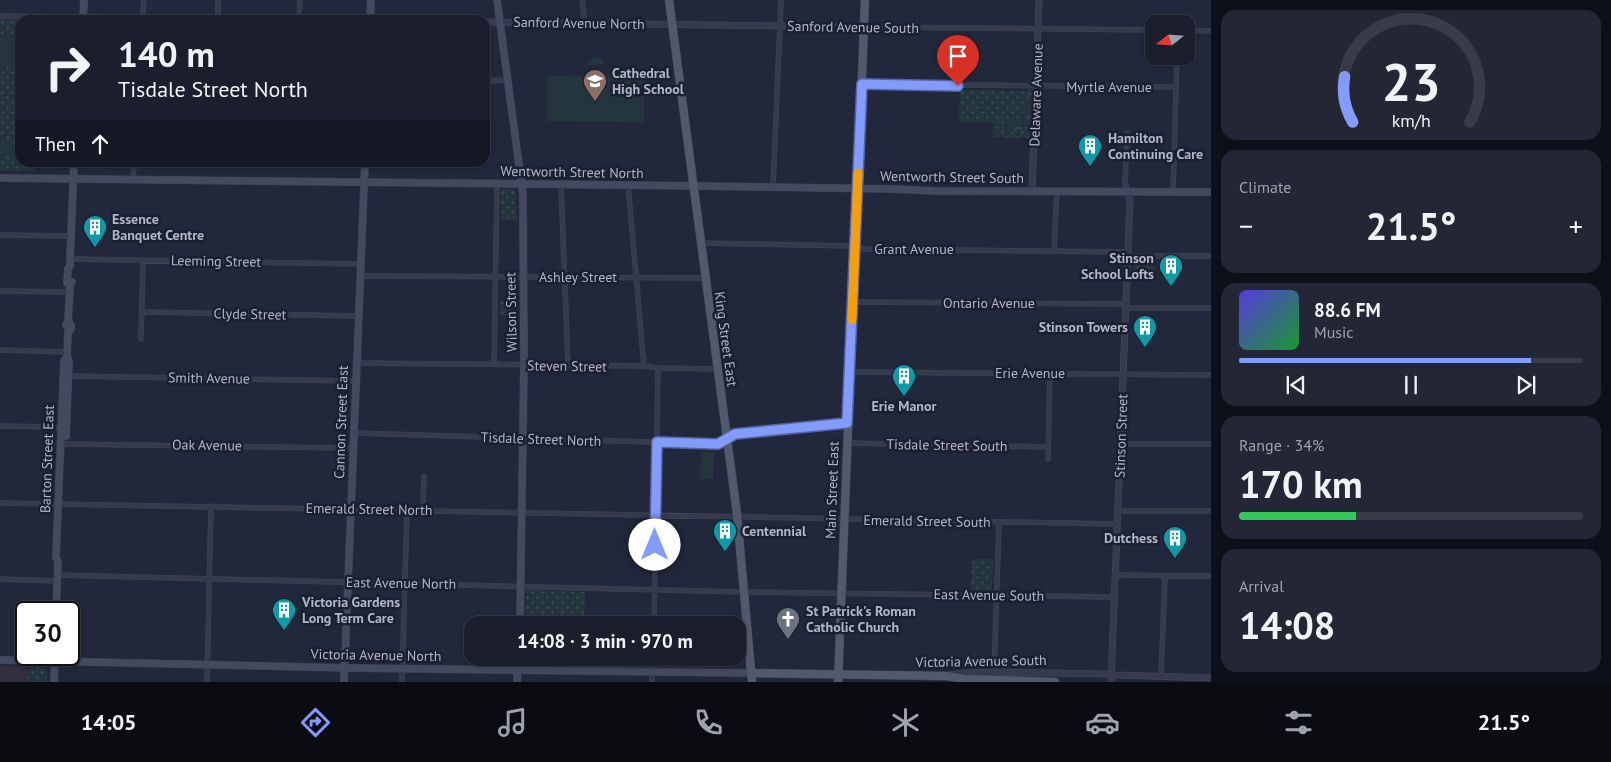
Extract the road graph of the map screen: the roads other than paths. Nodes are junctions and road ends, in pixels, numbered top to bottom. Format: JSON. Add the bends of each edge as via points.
{"nodes":[{"id":1,"x":84,"y":0,"type":"edge"},
{"id":2,"x":144,"y":0,"type":"edge"},
{"id":3,"x":218,"y":0,"type":"edge"},
{"id":4,"x":300,"y":0,"type":"edge"},
{"id":5,"x":371,"y":0,"type":"edge"},
{"id":6,"x":497,"y":0,"type":"edge"},
{"id":7,"x":582,"y":0,"type":"edge"},
{"id":8,"x":669,"y":0,"type":"edge"},
{"id":9,"x":781,"y":0,"type":"edge"},
{"id":10,"x":865,"y":0,"type":"edge"},
{"id":11,"x":1040,"y":0,"type":"edge"},
{"id":12,"x":83,"y":15,"type":"edge"},
{"id":13,"x":142,"y":15,"type":"edge"},
{"id":14,"x":218,"y":15,"type":"edge"},
{"id":15,"x":299,"y":15,"type":"edge"},
{"id":16,"x":370,"y":15,"type":"edge"},
{"id":17,"x":0,"y":16,"type":"edge"},
{"id":18,"x":15,"y":17,"type":"edge"},
{"id":19,"x":490,"y":22,"type":"edge"},
{"id":20,"x":500,"y":22,"type":"junction"},
{"id":21,"x":585,"y":23,"type":"junction"},
{"id":22,"x":672,"y":24,"type":"junction"},
{"id":23,"x":780,"y":26,"type":"junction"},
{"id":24,"x":864,"y":27,"type":"junction"},
{"id":25,"x":1038,"y":29,"type":"junction"},
{"id":26,"x":1145,"y":30,"type":"edge"},
{"id":27,"x":1195,"y":30,"type":"edge"},
{"id":28,"x":1211,"y":30,"type":"edge"},
{"id":29,"x":1177,"y":65,"type":"edge"},
{"id":30,"x":507,"y":80,"type":"junction"},
{"id":31,"x":490,"y":81,"type":"edge"},
{"id":32,"x":862,"y":84,"type":"junction"},
{"id":33,"x":1036,"y":87,"type":"junction"},
{"id":34,"x":1176,"y":87,"type":"junction"},
{"id":35,"x":1127,"y":133,"type":"dead end"},
{"id":36,"x":74,"y":167,"type":"edge"},
{"id":37,"x":134,"y":167,"type":"edge"},
{"id":38,"x":365,"y":167,"type":"edge"},
{"id":39,"x":0,"y":178,"type":"edge"},
{"id":40,"x":74,"y":179,"type":"junction"},
{"id":41,"x":133,"y":179,"type":"junction"},
{"id":42,"x":364,"y":182,"type":"junction"},
{"id":43,"x":497,"y":184,"type":"junction"},
{"id":44,"x":522,"y":184,"type":"junction"},
{"id":45,"x":561,"y":184,"type":"junction"},
{"id":46,"x":628,"y":185,"type":"junction"},
{"id":47,"x":693,"y":186,"type":"junction"},
{"id":48,"x":773,"y":188,"type":"junction"},
{"id":49,"x":857,"y":188,"type":"junction"},
{"id":50,"x":1032,"y":190,"type":"junction"},
{"id":51,"x":1057,"y":190,"type":"junction"},
{"id":52,"x":1128,"y":191,"type":"junction"},
{"id":53,"x":1172,"y":191,"type":"junction"},
{"id":54,"x":1211,"y":192,"type":"edge"},
{"id":55,"x":0,"y":235,"type":"edge"},
{"id":56,"x":72,"y":236,"type":"junction"},
{"id":57,"x":701,"y":243,"type":"junction"},
{"id":58,"x":856,"y":246,"type":"junction"},
{"id":59,"x":1054,"y":250,"type":"junction"},
{"id":60,"x":1128,"y":254,"type":"junction"},
{"id":61,"x":1211,"y":256,"type":"edge"},
{"id":62,"x":143,"y":260,"type":"junction"},
{"id":63,"x":70,"y":262,"type":"junction"},
{"id":64,"x":360,"y":264,"type":"junction"},
{"id":65,"x":360,"y":276,"type":"junction"},
{"id":66,"x":496,"y":277,"type":"junction"},
{"id":67,"x":523,"y":277,"type":"junction"},
{"id":68,"x":564,"y":277,"type":"junction"},
{"id":69,"x":636,"y":277,"type":"junction"},
{"id":70,"x":706,"y":278,"type":"junction"},
{"id":71,"x":70,"y":289,"type":"junction"},
{"id":72,"x":0,"y":291,"type":"edge"},
{"id":73,"x":853,"y":302,"type":"junction"},
{"id":74,"x":1126,"y":306,"type":"junction"},
{"id":75,"x":1211,"y":308,"type":"edge"},
{"id":76,"x":141,"y":312,"type":"junction"},
{"id":77,"x":358,"y":316,"type":"junction"},
{"id":78,"x":141,"y":339,"type":"dead end"},
{"id":79,"x":0,"y":350,"type":"edge"},
{"id":80,"x":67,"y":354,"type":"junction"},
{"id":81,"x":356,"y":363,"type":"junction"},
{"id":82,"x":494,"y":364,"type":"junction"},
{"id":83,"x":524,"y":365,"type":"junction"},
{"id":84,"x":568,"y":366,"type":"junction"},
{"id":85,"x":644,"y":366,"type":"junction"},
{"id":86,"x":658,"y":368,"type":"junction"},
{"id":87,"x":718,"y":369,"type":"junction"},
{"id":88,"x":850,"y":372,"type":"junction"},
{"id":89,"x":1050,"y":374,"type":"junction"},
{"id":90,"x":1123,"y":374,"type":"junction"},
{"id":91,"x":1211,"y":375,"type":"edge"},
{"id":92,"x":66,"y":376,"type":"junction"},
{"id":93,"x":355,"y":381,"type":"junction"},
{"id":94,"x":847,"y":423,"type":"junction"},
{"id":95,"x":0,"y":426,"type":"edge"},
{"id":96,"x":64,"y":430,"type":"junction"},
{"id":97,"x":353,"y":433,"type":"junction"},
{"id":98,"x":523,"y":438,"type":"junction"},
{"id":99,"x":727,"y":440,"type":"junction"},
{"id":100,"x":657,"y":442,"type":"junction"},
{"id":101,"x":63,"y":444,"type":"junction"},
{"id":102,"x":846,"y":444,"type":"junction"},
{"id":103,"x":1121,"y":444,"type":"junction"},
{"id":104,"x":1211,"y":444,"type":"edge"},
{"id":105,"x":1048,"y":447,"type":"junction"},
{"id":106,"x":353,"y":448,"type":"junction"},
{"id":107,"x":1048,"y":459,"type":"dead end"},
{"id":108,"x":424,"y":476,"type":"dead end"},
{"id":109,"x":0,"y":503,"type":"edge"},
{"id":110,"x":60,"y":504,"type":"junction"},
{"id":111,"x":211,"y":506,"type":"junction"},
{"id":112,"x":350,"y":508,"type":"junction"},
{"id":113,"x":408,"y":509,"type":"junction"},
{"id":114,"x":423,"y":510,"type":"junction"},
{"id":115,"x":1118,"y":511,"type":"junction"},
{"id":116,"x":1211,"y":511,"type":"edge"},
{"id":117,"x":523,"y":512,"type":"junction"},
{"id":118,"x":655,"y":516,"type":"junction"},
{"id":119,"x":737,"y":518,"type":"junction"},
{"id":120,"x":844,"y":519,"type":"junction"},
{"id":121,"x":999,"y":522,"type":"junction"},
{"id":122,"x":1117,"y":524,"type":"junction"},
{"id":123,"x":1115,"y":575,"type":"junction"},
{"id":124,"x":1165,"y":576,"type":"junction"},
{"id":125,"x":1211,"y":576,"type":"edge"},
{"id":126,"x":57,"y":578,"type":"junction"},
{"id":127,"x":0,"y":579,"type":"edge"},
{"id":128,"x":209,"y":579,"type":"junction"},
{"id":129,"x":348,"y":582,"type":"junction"},
{"id":130,"x":404,"y":583,"type":"junction"},
{"id":131,"x":521,"y":586,"type":"junction"},
{"id":132,"x":654,"y":589,"type":"junction"},
{"id":133,"x":744,"y":592,"type":"junction"},
{"id":134,"x":841,"y":592,"type":"junction"},
{"id":135,"x":996,"y":595,"type":"junction"},
{"id":136,"x":1114,"y":597,"type":"junction"},
{"id":137,"x":56,"y":601,"type":"edge"},
{"id":138,"x":520,"y":616,"type":"edge"},
{"id":139,"x":654,"y":616,"type":"edge"},
{"id":140,"x":15,"y":659,"type":"edge"},
{"id":141,"x":80,"y":659,"type":"edge"},
{"id":142,"x":0,"y":660,"type":"edge"},
{"id":143,"x":208,"y":665,"type":"junction"},
{"id":144,"x":55,"y":666,"type":"edge"},
{"id":145,"x":518,"y":666,"type":"edge"},
{"id":146,"x":653,"y":666,"type":"edge"},
{"id":147,"x":345,"y":668,"type":"junction"},
{"id":148,"x":402,"y":669,"type":"junction"},
{"id":149,"x":518,"y":670,"type":"junction"},
{"id":150,"x":653,"y":672,"type":"junction"},
{"id":151,"x":994,"y":672,"type":"junction"},
{"id":152,"x":751,"y":673,"type":"junction"},
{"id":153,"x":1111,"y":674,"type":"junction"},
{"id":154,"x":947,"y":676,"type":"junction"},
{"id":155,"x":1161,"y":676,"type":"junction"},
{"id":156,"x":838,"y":678,"type":"edge"},
{"id":157,"x":1211,"y":678,"type":"edge"},
{"id":158,"x":1195,"y":680,"type":"edge"},
{"id":159,"x":54,"y":682,"type":"edge"},
{"id":160,"x":207,"y":682,"type":"edge"},
{"id":161,"x":344,"y":682,"type":"edge"},
{"id":162,"x":402,"y":682,"type":"edge"},
{"id":163,"x":518,"y":682,"type":"edge"},
{"id":164,"x":652,"y":682,"type":"edge"},
{"id":165,"x":752,"y":682,"type":"edge"},
{"id":166,"x":1055,"y":682,"type":"edge"},
{"id":167,"x":1111,"y":682,"type":"edge"}],
"edges":[{"from":1,"to":12,"type":"main road"},
{"from":2,"to":13,"type":"street"},
{"from":3,"to":14,"type":"street"},
{"from":4,"to":15,"type":"street"},
{"from":5,"to":16,"type":"main road"},
{"from":6,"to":20,"type":"main road","name":"Wilson Street"},
{"from":7,"to":21,"type":"street"},
{"from":8,"to":22,"type":"main road","name":"King Street East"},
{"from":9,"to":23,"type":"street"},
{"from":10,"to":24,"type":"main road","name":"Main Street East"},
{"from":11,"to":25,"type":"street","name":"Delaware Avenue"},
{"from":17,"to":18,"type":"street"},
{"from":19,"to":20,"type":"street","name":"Sanford Avenue North"},
{"from":20,"to":21,"type":"street","name":"Sanford Avenue North"},
{"from":20,"to":30,"type":"main road","name":"Wilson Street"},
{"from":21,"to":22,"type":"street","name":"Sanford Avenue North"},
{"from":22,"to":23,"type":"street","name":"Sanford Avenue South"},
{"from":22,"to":47,"type":"main road","name":"King Street East"},
{"from":23,"to":24,"type":"street","name":"Sanford Avenue South"},
{"from":23,"to":48,"type":"street"},
{"from":24,"to":25,"type":"street","name":"Sanford Avenue South"},
{"from":24,"to":32,"type":"main road","name":"Main Street East"},
{"from":25,"to":26,"type":"street","name":"Sanford Avenue South"},
{"from":25,"to":33,"type":"street","name":"Delaware Avenue"},
{"from":27,"to":28,"type":"street"},
{"from":29,"to":34,"type":"street"},
{"from":30,"to":31,"type":"street"},
{"from":30,"to":44,"type":"main road","name":"Wilson Street"},
{"from":32,"to":33,"type":"street","name":"Myrtle Avenue"},
{"from":32,"to":49,"type":"main road","name":"Main Street East"},
{"from":33,"to":34,"type":"street","name":"Myrtle Avenue"},
{"from":33,"to":50,"type":"street","name":"Delaware Avenue"},
{"from":34,"to":53,"type":"street"},
{"from":35,"to":52,"type":"street","via":[[1125,183]]},
{"from":36,"to":40,"type":"main road","name":"Barton Street East"},
{"from":37,"to":41,"type":"street"},
{"from":38,"to":42,"type":"main road","name":"Cannon Street East"},
{"from":39,"to":40,"type":"main road","name":"Wentworth Street North"},
{"from":40,"to":41,"type":"main road","name":"Wentworth Street North"},
{"from":40,"to":56,"type":"main road","name":"Barton Street East"},
{"from":41,"to":42,"type":"main road","name":"Wentworth Street North"},
{"from":42,"to":43,"type":"main road","name":"Wentworth Street North"},
{"from":42,"to":64,"type":"main road","name":"Cannon Street East"},
{"from":43,"to":44,"type":"main road","name":"Wentworth Street North"},
{"from":43,"to":66,"type":"street"},
{"from":44,"to":45,"type":"main road","name":"Wentworth Street North"},
{"from":44,"to":67,"type":"main road","name":"Wilson Street"},
{"from":45,"to":46,"type":"main road","name":"Wentworth Street North"},
{"from":45,"to":68,"type":"street"},
{"from":46,"to":47,"type":"main road","name":"Wentworth Street North"},
{"from":46,"to":69,"type":"street"},
{"from":47,"to":48,"type":"main road","name":"Wentworth Street South"},
{"from":47,"to":57,"type":"main road","name":"King Street East"},
{"from":48,"to":49,"type":"main road","name":"Wentworth Street South"},
{"from":49,"to":50,"type":"main road","name":"Wentworth Street South"},
{"from":49,"to":58,"type":"main road","name":"Main Street East"},
{"from":50,"to":51,"type":"main road","name":"Wentworth Street South"},
{"from":51,"to":52,"type":"main road","name":"Wentworth Street South"},
{"from":51,"to":59,"type":"street"},
{"from":52,"to":53,"type":"main road","name":"Wentworth Street South"},
{"from":52,"to":60,"type":"street","name":"Stinson Street"},
{"from":53,"to":54,"type":"main road","name":"Wentworth Street South"},
{"from":55,"to":56,"type":"street"},
{"from":56,"to":63,"type":"main road","name":"Barton Street East"},
{"from":57,"to":58,"type":"street","name":"Grant Avenue"},
{"from":57,"to":70,"type":"main road","name":"King Street East"},
{"from":58,"to":59,"type":"street","name":"Grant Avenue","via":[[864,249]]},
{"from":58,"to":73,"type":"main road","name":"Main Street East"},
{"from":59,"to":60,"type":"street","name":"Grant Avenue"},
{"from":60,"to":61,"type":"street","name":"Grant Avenue"},
{"from":60,"to":74,"type":"street","name":"Stinson Street"},
{"from":62,"to":63,"type":"street","name":"Leeming Street"},
{"from":62,"to":64,"type":"street","name":"Leeming Street"},
{"from":62,"to":76,"type":"street"},
{"from":63,"to":71,"type":"main road","name":"Barton Street East","via":[[73,269]]},
{"from":64,"to":65,"type":"main road","name":"Cannon Street East"},
{"from":65,"to":66,"type":"street","name":"Ashley Street"},
{"from":65,"to":77,"type":"main road","name":"Cannon Street East"},
{"from":66,"to":67,"type":"street","name":"Ashley Street"},
{"from":66,"to":82,"type":"street"},
{"from":67,"to":68,"type":"street","name":"Ashley Street"},
{"from":67,"to":83,"type":"main road","name":"Wilson Street"},
{"from":68,"to":69,"type":"street","name":"Ashley Street"},
{"from":68,"to":84,"type":"street"},
{"from":69,"to":70,"type":"street","name":"Ashley Street"},
{"from":69,"to":85,"type":"street"},
{"from":70,"to":87,"type":"main road","name":"King Street East"},
{"from":71,"to":72,"type":"street"},
{"from":71,"to":80,"type":"main road","name":"Barton Street East","via":[[68,321],[71,329]]},
{"from":73,"to":74,"type":"street","name":"Ontario Avenue"},
{"from":73,"to":88,"type":"main road","name":"Main Street East"},
{"from":74,"to":75,"type":"street","name":"Ontario Avenue"},
{"from":74,"to":90,"type":"street","name":"Stinson Street"},
{"from":76,"to":77,"type":"street","name":"Clyde Street"},
{"from":76,"to":78,"type":"street"},
{"from":77,"to":81,"type":"main road","name":"Cannon Street East"},
{"from":79,"to":80,"type":"street"},
{"from":80,"to":92,"type":"main road","name":"Barton Street East","via":[[64,361]]},
{"from":81,"to":82,"type":"street","name":"Steven Street"},
{"from":81,"to":93,"type":"main road","name":"Cannon Street East"},
{"from":82,"to":83,"type":"street","name":"Steven Street"},
{"from":83,"to":84,"type":"street","name":"Steven Street"},
{"from":83,"to":98,"type":"main road","name":"Wilson Street"},
{"from":84,"to":85,"type":"street","name":"Steven Street"},
{"from":85,"to":86,"type":"street","name":"Steven Street"},
{"from":86,"to":87,"type":"street","name":"Steven Street"},
{"from":86,"to":100,"type":"street"},
{"from":87,"to":99,"type":"main road","name":"King Street East"},
{"from":88,"to":89,"type":"street","name":"Erie Avenue"},
{"from":88,"to":94,"type":"main road","name":"Main Street East"},
{"from":89,"to":90,"type":"street","name":"Erie Avenue"},
{"from":89,"to":105,"type":"street"},
{"from":90,"to":91,"type":"street","name":"Erie Avenue"},
{"from":90,"to":103,"type":"street","name":"Stinson Street"},
{"from":92,"to":93,"type":"street","name":"Smith Avenue"},
{"from":92,"to":96,"type":"main road","name":"Barton Street East"},
{"from":93,"to":97,"type":"main road","name":"Cannon Street East"},
{"from":94,"to":99,"type":"street","via":[[735,434]]},
{"from":94,"to":102,"type":"main road","name":"Main Street East"},
{"from":95,"to":96,"type":"street"},
{"from":96,"to":101,"type":"main road","name":"Barton Street East"},
{"from":97,"to":98,"type":"street","name":"Tisdale Street North"},
{"from":97,"to":106,"type":"main road","name":"Cannon Street East"},
{"from":98,"to":100,"type":"street","name":"Tisdale Street North"},
{"from":98,"to":117,"type":"main road","name":"Wilson Street"},
{"from":99,"to":100,"type":"street","name":"Tisdale Street North","via":[[718,444]]},
{"from":99,"to":119,"type":"main road","name":"King Street East"},
{"from":100,"to":118,"type":"street"},
{"from":101,"to":106,"type":"street","name":"Oak Avenue"},
{"from":101,"to":110,"type":"main road","name":"Barton Street East"},
{"from":102,"to":105,"type":"street","name":"Tisdale Street South"},
{"from":102,"to":120,"type":"main road","name":"Main Street East"},
{"from":103,"to":104,"type":"street"},
{"from":103,"to":115,"type":"street","name":"Stinson Street"},
{"from":105,"to":107,"type":"street"},
{"from":106,"to":112,"type":"main road","name":"Cannon Street East"},
{"from":108,"to":114,"type":"street"},
{"from":109,"to":110,"type":"street","name":"Emerald Street North"},
{"from":110,"to":111,"type":"street","name":"Emerald Street North"},
{"from":110,"to":126,"type":"main road","name":"Barton Street East"},
{"from":111,"to":112,"type":"street","name":"Emerald Street North"},
{"from":111,"to":128,"type":"street"},
{"from":112,"to":113,"type":"street","name":"Emerald Street North"},
{"from":112,"to":129,"type":"main road","name":"Cannon Street East"},
{"from":113,"to":114,"type":"street","name":"Emerald Street North"},
{"from":113,"to":130,"type":"street"},
{"from":114,"to":117,"type":"street","name":"Emerald Street North"},
{"from":115,"to":116,"type":"street"},
{"from":115,"to":122,"type":"street","name":"Stinson Street"},
{"from":117,"to":118,"type":"street","name":"Emerald Street North"},
{"from":117,"to":131,"type":"main road","name":"Wilson Street"},
{"from":118,"to":119,"type":"street","name":"Emerald Street North"},
{"from":118,"to":132,"type":"street"},
{"from":119,"to":120,"type":"street","name":"Emerald Street South"},
{"from":119,"to":133,"type":"main road","name":"King Street East"},
{"from":120,"to":121,"type":"street","name":"Emerald Street South"},
{"from":120,"to":134,"type":"main road","name":"Main Street East"},
{"from":121,"to":122,"type":"street","name":"Emerald Street South"},
{"from":121,"to":135,"type":"street"},
{"from":122,"to":123,"type":"street","name":"Stinson Street"},
{"from":123,"to":124,"type":"street"},
{"from":123,"to":136,"type":"street","name":"Stinson Street"},
{"from":124,"to":125,"type":"street"},
{"from":124,"to":155,"type":"street"},
{"from":126,"to":127,"type":"street","name":"East Avenue North"},
{"from":126,"to":128,"type":"street","name":"East Avenue North"},
{"from":126,"to":137,"type":"main road","name":"Barton Street East"},
{"from":128,"to":129,"type":"street","name":"East Avenue North"},
{"from":128,"to":143,"type":"street"},
{"from":129,"to":130,"type":"street","name":"East Avenue North"},
{"from":129,"to":147,"type":"main road","name":"Cannon Street East"},
{"from":130,"to":131,"type":"street","name":"East Avenue North"},
{"from":130,"to":148,"type":"street"},
{"from":131,"to":132,"type":"street","name":"East Avenue North"},
{"from":131,"to":138,"type":"main road","name":"Wilson Street"},
{"from":132,"to":133,"type":"street","name":"East Avenue North"},
{"from":132,"to":139,"type":"street"},
{"from":133,"to":134,"type":"street","name":"East Avenue South"},
{"from":133,"to":152,"type":"main road","name":"King Street East"},
{"from":134,"to":135,"type":"street","name":"East Avenue South"},
{"from":134,"to":156,"type":"main road","name":"Main Street East"},
{"from":135,"to":136,"type":"street","name":"East Avenue South"},
{"from":135,"to":151,"type":"street"},
{"from":136,"to":153,"type":"street","name":"Stinson Street"},
{"from":140,"to":142,"type":"main road","name":"Victoria Avenue North"},
{"from":141,"to":143,"type":"main road","name":"Victoria Avenue North"},
{"from":143,"to":147,"type":"main road","name":"Victoria Avenue North"},
{"from":143,"to":160,"type":"street"},
{"from":144,"to":159,"type":"main road"},
{"from":145,"to":149,"type":"main road"},
{"from":146,"to":150,"type":"street"},
{"from":147,"to":148,"type":"main road","name":"Victoria Avenue North"},
{"from":147,"to":161,"type":"main road","name":"Cannon Street East"},
{"from":148,"to":149,"type":"main road","name":"Victoria Avenue North"},
{"from":148,"to":162,"type":"street"},
{"from":149,"to":150,"type":"main road","name":"Victoria Avenue North"},
{"from":149,"to":163,"type":"main road"},
{"from":150,"to":152,"type":"main road","name":"Victoria Avenue North"},
{"from":150,"to":164,"type":"street"},
{"from":151,"to":153,"type":"street","name":"Victoria Avenue South"},
{"from":151,"to":154,"type":"street","name":"Victoria Avenue South"},
{"from":152,"to":156,"type":"main road","name":"Victoria Avenue South"},
{"from":152,"to":165,"type":"main road","name":"King Street East"},
{"from":153,"to":155,"type":"street","name":"Victoria Avenue South"},
{"from":153,"to":167,"type":"street","name":"Stinson Street"},
{"from":154,"to":156,"type":"main road","name":"Victoria Avenue South"},
{"from":154,"to":166,"type":"main road"},
{"from":155,"to":158,"type":"street","name":"Victoria Avenue South"},
{"from":157,"to":158,"type":"street","name":"Victoria Avenue South"}]}
